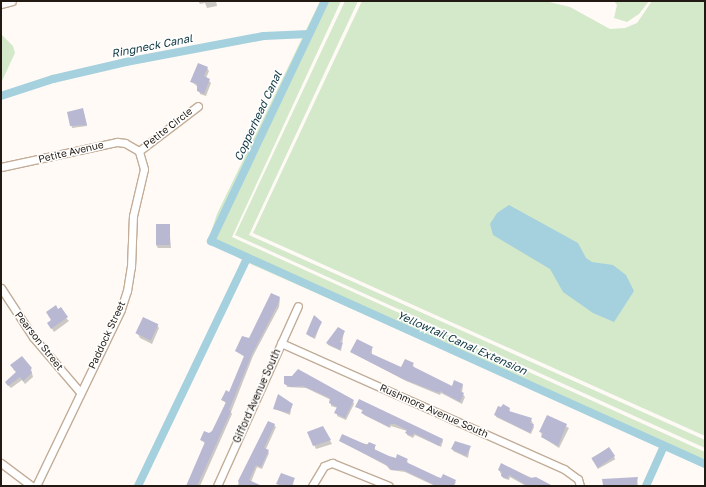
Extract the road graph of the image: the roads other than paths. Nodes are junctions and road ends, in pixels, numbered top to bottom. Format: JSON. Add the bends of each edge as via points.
{"nodes":[{"id":1,"x":12,"y":1,"type":"edge"},
{"id":2,"x":1,"y":4,"type":"edge"},
{"id":3,"x":198,"y":106,"type":"dead end"},
{"id":4,"x":139,"y":151,"type":"junction"},
{"id":5,"x":1,"y":168,"type":"edge"},
{"id":6,"x":1,"y":288,"type":"edge"},
{"id":7,"x":298,"y":306,"type":"dead end"},
{"id":8,"x":281,"y":344,"type":"junction"},
{"id":9,"x":80,"y":392,"type":"junction"},
{"id":10,"x":1,"y":463,"type":"edge"},
{"id":11,"x":31,"y":486,"type":"edge"},
{"id":12,"x":36,"y":486,"type":"edge"},
{"id":13,"x":217,"y":486,"type":"edge"},
{"id":14,"x":312,"y":486,"type":"edge"},
{"id":15,"x":389,"y":486,"type":"edge"},
{"id":16,"x":580,"y":486,"type":"edge"}],
"edges":[{"from":1,"to":2,"type":"street"},
{"from":3,"to":4,"type":"street","name":"Petite Circle"},
{"from":4,"to":5,"type":"street","name":"Petite Avenue","via":[[125,143],[117,142]]},
{"from":4,"to":9,"type":"street","name":"Paddock Street","via":[[144,169],[133,216],[131,267],[127,291]]},
{"from":6,"to":9,"type":"street","name":"Pearson Street","via":[[33,337]]},
{"from":7,"to":8,"type":"street","name":"Gifford Avenue South"},
{"from":8,"to":13,"type":"street","name":"Gifford Avenue South"},
{"from":8,"to":16,"type":"street","name":"Rushmore Avenue South","via":[[564,469],[578,479]]},
{"from":9,"to":12,"type":"street","name":"Paddock Street"},
{"from":10,"to":11,"type":"street"},
{"from":14,"to":15,"type":"street","via":[[324,466],[332,463]]}]}
